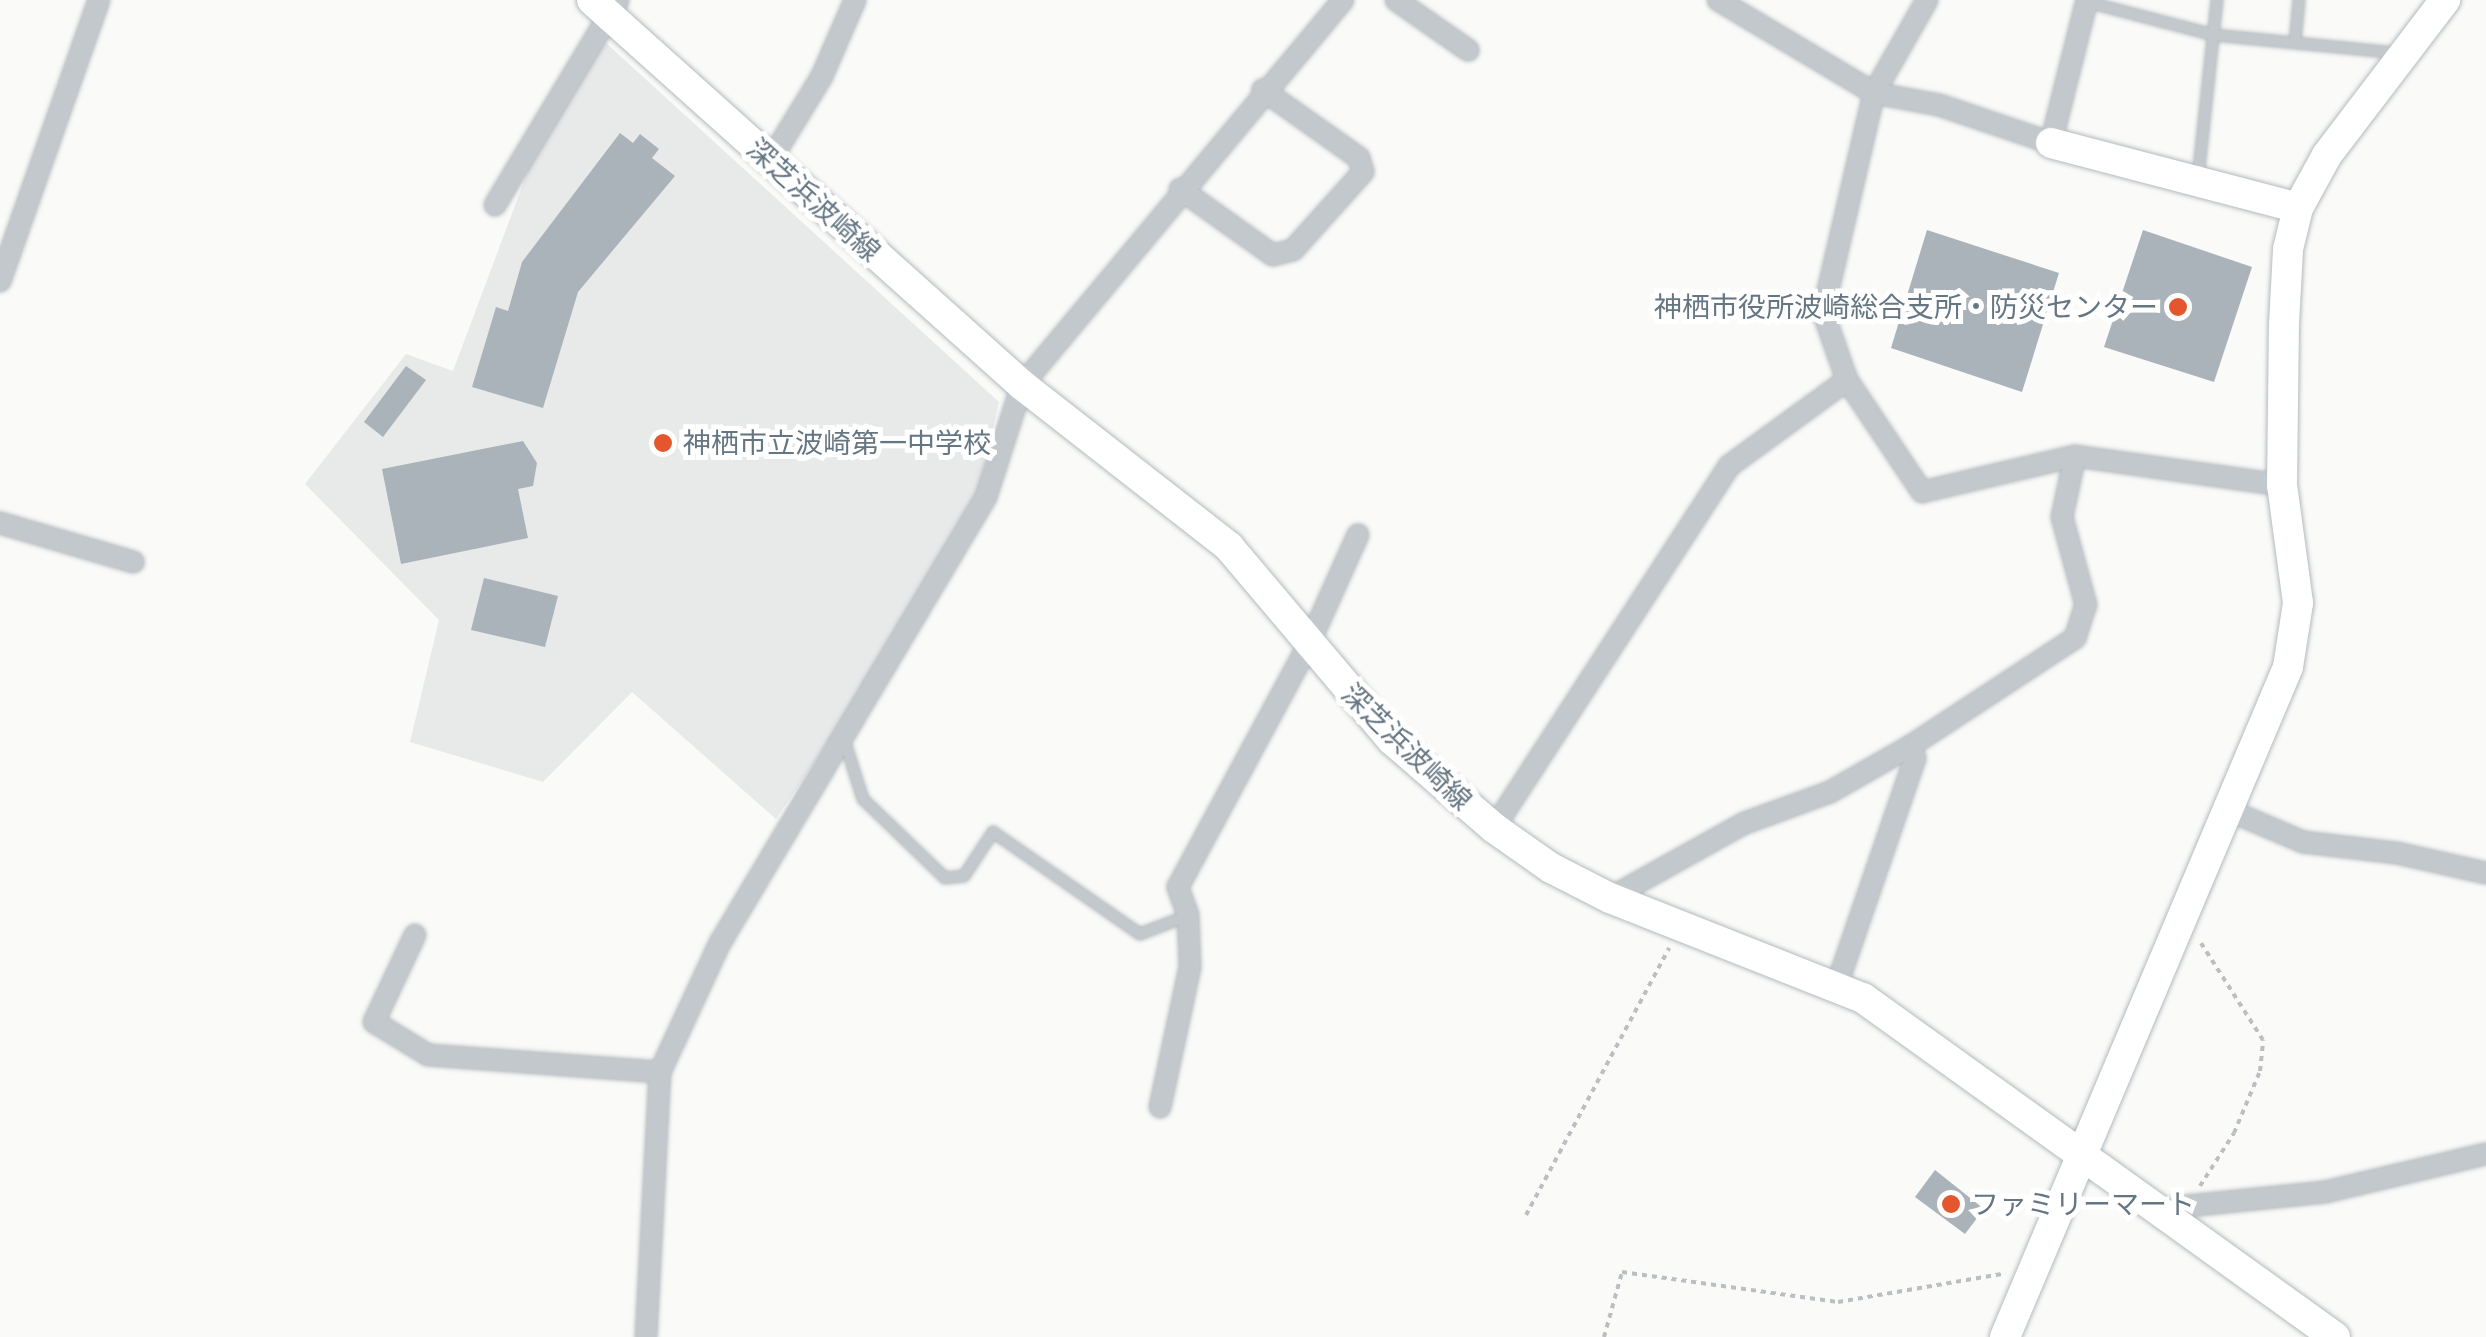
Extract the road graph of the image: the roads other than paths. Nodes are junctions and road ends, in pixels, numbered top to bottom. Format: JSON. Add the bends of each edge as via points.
{"nodes":[{"id":1,"x":99,"y":0,"type":"edge"},
{"id":2,"x":856,"y":0,"type":"edge"},
{"id":3,"x":1344,"y":0,"type":"edge"},
{"id":4,"x":1396,"y":0,"type":"edge"},
{"id":5,"x":1718,"y":0,"type":"edge"},
{"id":6,"x":1927,"y":0,"type":"edge"},
{"id":7,"x":2217,"y":0,"type":"edge"},
{"id":8,"x":2300,"y":0,"type":"edge"},
{"id":9,"x":2445,"y":0,"type":"edge"},
{"id":10,"x":2084,"y":1,"type":"edge"},
{"id":11,"x":606,"y":5,"type":"edge"},
{"id":12,"x":2214,"y":36,"type":"junction"},
{"id":13,"x":2295,"y":43,"type":"junction"},
{"id":14,"x":1468,"y":50,"type":"dead end"},
{"id":15,"x":2402,"y":53,"type":"junction"},
{"id":16,"x":1263,"y":90,"type":"junction"},
{"id":17,"x":1874,"y":93,"type":"junction"},
{"id":18,"x":2051,"y":143,"type":"junction"},
{"id":19,"x":770,"y":161,"type":"junction"},
{"id":20,"x":2198,"y":183,"type":"junction"},
{"id":21,"x":1180,"y":189,"type":"junction"},
{"id":22,"x":494,"y":205,"type":"dead end"},
{"id":23,"x":2298,"y":208,"type":"junction"},
{"id":24,"x":0,"y":281,"type":"edge"},
{"id":25,"x":1847,"y":380,"type":"junction"},
{"id":26,"x":1022,"y":384,"type":"junction"},
{"id":27,"x":2076,"y":456,"type":"junction"},
{"id":28,"x":2282,"y":485,"type":"junction"},
{"id":29,"x":0,"y":523,"type":"edge"},
{"id":30,"x":1358,"y":535,"type":"dead end"},
{"id":31,"x":133,"y":562,"type":"dead end"},
{"id":32,"x":1308,"y":646,"type":"junction"},
{"id":33,"x":843,"y":736,"type":"junction"},
{"id":34,"x":1909,"y":747,"type":"junction"},
{"id":35,"x":2228,"y":810,"type":"junction"},
{"id":36,"x":1494,"y":828,"type":"junction"},
{"id":37,"x":2486,"y":874,"type":"edge"},
{"id":38,"x":1610,"y":898,"type":"junction"},
{"id":39,"x":1188,"y":915,"type":"junction"},
{"id":40,"x":415,"y":935,"type":"dead end"},
{"id":41,"x":1837,"y":984,"type":"junction"},
{"id":42,"x":660,"y":1072,"type":"junction"},
{"id":43,"x":1160,"y":1107,"type":"dead end"},
{"id":44,"x":2486,"y":1154,"type":"edge"},
{"id":45,"x":2086,"y":1156,"type":"junction"},
{"id":46,"x":2179,"y":1211,"type":"junction"},
{"id":47,"x":646,"y":1337,"type":"edge"},
{"id":48,"x":2006,"y":1337,"type":"edge"},
{"id":49,"x":2335,"y":1337,"type":"edge"}],
"edges":[{"from":1,"to":24,"type":"street"},
{"from":2,"to":19,"type":"street","via":[[822,76]]},
{"from":3,"to":16,"type":"street"},
{"from":4,"to":14,"type":"street"},
{"from":5,"to":17,"type":"street"},
{"from":6,"to":17,"type":"street"},
{"from":7,"to":12,"type":"lane"},
{"from":8,"to":13,"type":"lane"},
{"from":9,"to":15,"type":"main road"},
{"from":10,"to":12,"type":"lane"},
{"from":10,"to":18,"type":"street"},
{"from":11,"to":19,"type":"main road","name":"深芝浜波崎線"},
{"from":11,"to":22,"type":"street"},
{"from":12,"to":13,"type":"lane"},
{"from":12,"to":20,"type":"lane"},
{"from":13,"to":15,"type":"lane"},
{"from":15,"to":23,"type":"main road","via":[[2326,154]]},
{"from":16,"to":21,"type":"street"},
{"from":16,"to":21,"type":"street","via":[[1359,158],[1362,172],[1293,250],[1273,255]]},
{"from":17,"to":18,"type":"street","via":[[1939,106]]},
{"from":17,"to":25,"type":"street","via":[[1823,312]]},
{"from":18,"to":20,"type":"main road"},
{"from":19,"to":26,"type":"main road","name":"深芝浜波崎線"},
{"from":20,"to":23,"type":"main road"},
{"from":21,"to":26,"type":"street"},
{"from":23,"to":28,"type":"main road","via":[[2288,249]]},
{"from":25,"to":27,"type":"street","via":[[1922,492]]},
{"from":25,"to":36,"type":"street","via":[[1729,466]]},
{"from":26,"to":32,"type":"main road","name":"深芝浜波崎線","via":[[1240,557]]},
{"from":26,"to":33,"type":"street","via":[[986,497]]},
{"from":27,"to":28,"type":"street"},
{"from":27,"to":34,"type":"street","via":[[2062,517],[2086,605],[2075,638]]},
{"from":28,"to":35,"type":"main road","via":[[2298,603],[2288,667]]},
{"from":29,"to":31,"type":"street"},
{"from":30,"to":32,"type":"street"},
{"from":32,"to":36,"type":"main road","name":"深芝浜波崎線","via":[[1392,740]]},
{"from":32,"to":39,"type":"street","via":[[1178,887]]},
{"from":33,"to":39,"type":"lane","via":[[862,798],[945,878],[964,876],[993,832],[1140,934]]},
{"from":33,"to":42,"type":"street","via":[[720,943]]},
{"from":34,"to":38,"type":"street","via":[[1830,792],[1745,823]]},
{"from":34,"to":41,"type":"street","via":[[1915,758]]},
{"from":35,"to":37,"type":"street","via":[[2303,842],[2396,853]]},
{"from":35,"to":45,"type":"main road"},
{"from":36,"to":38,"type":"main road","name":"深芝浜波崎線"},
{"from":38,"to":41,"type":"main road","name":"深芝浜波崎線"},
{"from":39,"to":43,"type":"street","via":[[1190,968]]},
{"from":40,"to":42,"type":"street","via":[[374,1022],[428,1055]]},
{"from":41,"to":45,"type":"main road","name":"深芝浜波崎線","via":[[1905,1023]]},
{"from":42,"to":47,"type":"street"},
{"from":44,"to":46,"type":"street","via":[[2325,1192]]},
{"from":45,"to":46,"type":"main road","name":"深芝浜波崎線"},
{"from":45,"to":48,"type":"main road"},
{"from":46,"to":49,"type":"main road","name":"深芝浜波崎線"}]}
